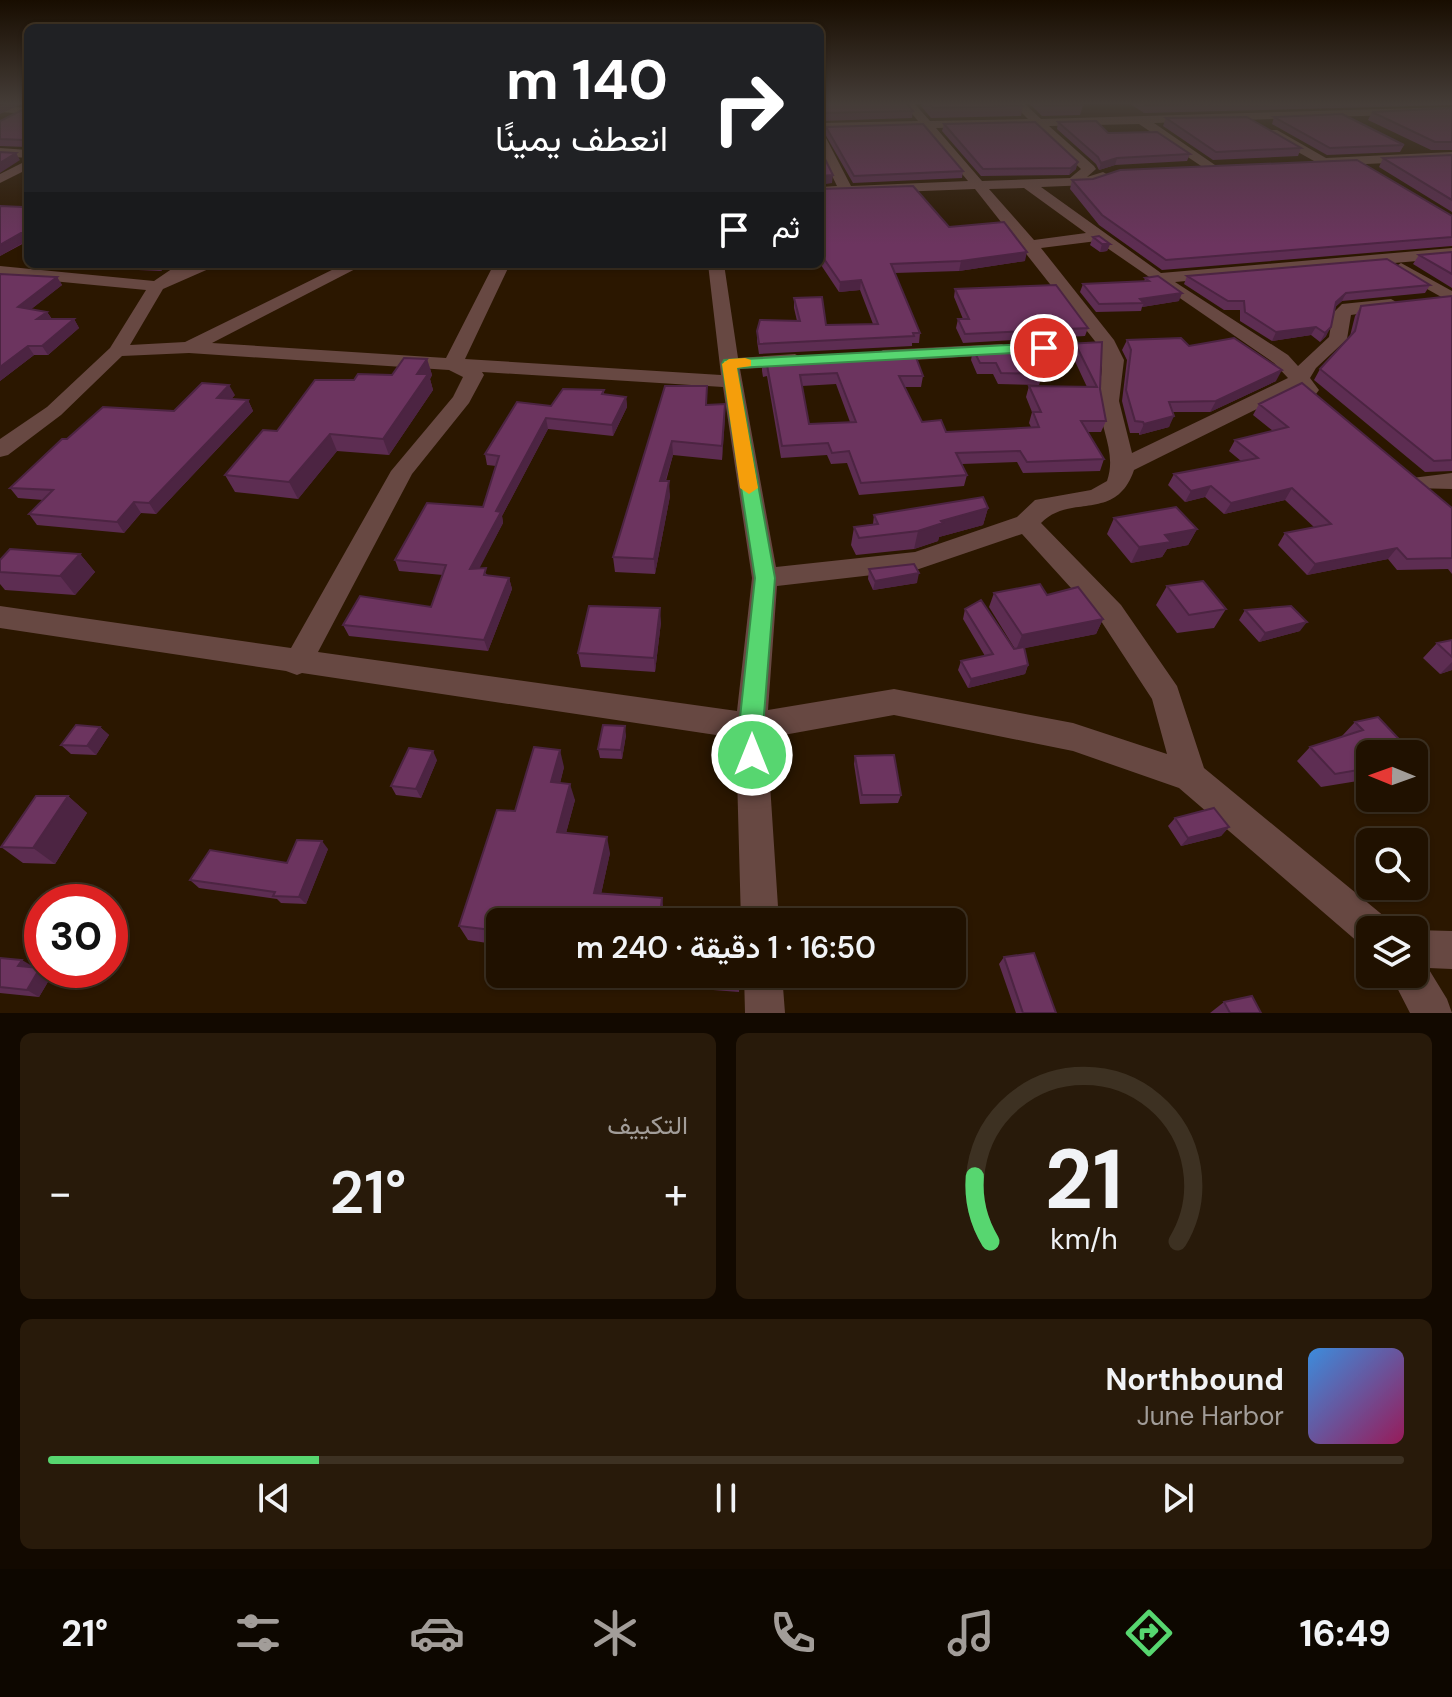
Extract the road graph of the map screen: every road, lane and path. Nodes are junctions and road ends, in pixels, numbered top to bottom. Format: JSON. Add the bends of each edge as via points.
{"nodes":[{"id":1,"x":825,"y":150,"type":"edge"},
{"id":2,"x":949,"y":150,"type":"edge"},
{"id":3,"x":1069,"y":150,"type":"edge"},
{"id":4,"x":1189,"y":150,"type":"edge"},
{"id":5,"x":1303,"y":150,"type":"edge"},
{"id":6,"x":1414,"y":150,"type":"edge"},
{"id":7,"x":0,"y":152,"type":"edge"},
{"id":8,"x":24,"y":154,"type":"edge"},
{"id":9,"x":1452,"y":156,"type":"edge"},
{"id":10,"x":1428,"y":157,"type":"junction"},
{"id":11,"x":1356,"y":161,"type":"junction"},
{"id":12,"x":1323,"y":162,"type":"junction"},
{"id":13,"x":1295,"y":164,"type":"edge"},
{"id":14,"x":24,"y":166,"type":"edge"},
{"id":15,"x":1178,"y":169,"type":"edge"},
{"id":16,"x":1115,"y":172,"type":"edge"},
{"id":17,"x":1380,"y":176,"type":"edge"},
{"id":18,"x":0,"y":179,"type":"edge"},
{"id":19,"x":1074,"y":181,"type":"junction"},
{"id":20,"x":975,"y":184,"type":"junction"},
{"id":21,"x":1028,"y":184,"type":"junction"},
{"id":22,"x":846,"y":190,"type":"junction"},
{"id":23,"x":824,"y":191,"type":"edge"},
{"id":24,"x":1099,"y":236,"type":"junction"},
{"id":25,"x":1030,"y":245,"type":"junction"},
{"id":26,"x":1452,"y":253,"type":"edge"},
{"id":27,"x":1386,"y":259,"type":"junction"},
{"id":28,"x":184,"y":268,"type":"edge"},
{"id":29,"x":202,"y":268,"type":"edge"},
{"id":30,"x":349,"y":268,"type":"edge"},
{"id":31,"x":500,"y":268,"type":"edge"},
{"id":32,"x":717,"y":268,"type":"edge"},
{"id":33,"x":0,"y":271,"type":"edge"},
{"id":34,"x":1158,"y":278,"type":"junction"},
{"id":35,"x":157,"y":286,"type":"junction"},
{"id":36,"x":1452,"y":298,"type":"edge"},
{"id":37,"x":189,"y":347,"type":"junction"},
{"id":38,"x":1028,"y":348,"type":"edge"},
{"id":39,"x":117,"y":351,"type":"junction"},
{"id":40,"x":871,"y":356,"type":"edge"},
{"id":41,"x":808,"y":360,"type":"edge"},
{"id":42,"x":453,"y":364,"type":"junction"},
{"id":43,"x":730,"y":373,"type":"junction"},
{"id":44,"x":1298,"y":381,"type":"junction"},
{"id":45,"x":1321,"y":400,"type":"edge"},
{"id":46,"x":0,"y":450,"type":"edge"},
{"id":47,"x":1124,"y":466,"type":"junction"},
{"id":48,"x":1400,"y":466,"type":"edge"},
{"id":49,"x":1447,"y":492,"type":"edge"},
{"id":50,"x":1026,"y":523,"type":"junction"},
{"id":51,"x":765,"y":578,"type":"junction"},
{"id":52,"x":0,"y":617,"type":"edge"},
{"id":53,"x":297,"y":663,"type":"junction"},
{"id":54,"x":751,"y":727,"type":"junction"},
{"id":55,"x":1190,"y":777,"type":"junction"},
{"id":56,"x":759,"y":908,"type":"edge"},
{"id":57,"x":1356,"y":917,"type":"edge"},
{"id":58,"x":1428,"y":949,"type":"edge"},
{"id":59,"x":1452,"y":950,"type":"edge"},
{"id":60,"x":764,"y":988,"type":"edge"},
{"id":61,"x":1418,"y":988,"type":"edge"},
{"id":62,"x":765,"y":1013,"type":"edge"},
{"id":63,"x":1433,"y":1013,"type":"edge"}],
"edges":[{"from":1,"to":22,"type":"street"},
{"from":2,"to":20,"type":"street"},
{"from":3,"to":19,"type":"street","via":[[1089,169]]},
{"from":4,"to":15,"type":"street","via":[[1217,168]]},
{"from":5,"to":12,"type":"street"},
{"from":6,"to":10,"type":"street"},
{"from":7,"to":8,"type":"street"},
{"from":9,"to":10,"type":"street"},
{"from":10,"to":11,"type":"street"},
{"from":11,"to":12,"type":"street"},
{"from":11,"to":17,"type":"street"},
{"from":12,"to":13,"type":"street"},
{"from":14,"to":18,"type":"street"},
{"from":16,"to":19,"type":"street"},
{"from":19,"to":21,"type":"street"},
{"from":20,"to":21,"type":"street"},
{"from":20,"to":22,"type":"street"},
{"from":20,"to":25,"type":"street"},
{"from":21,"to":24,"type":"street"},
{"from":22,"to":23,"type":"street"},
{"from":24,"to":25,"type":"street"},
{"from":24,"to":34,"type":"street"},
{"from":25,"to":47,"type":"street","via":[[1114,360],[1109,401]]},
{"from":26,"to":27,"type":"street"},
{"from":27,"to":34,"type":"street"},
{"from":27,"to":36,"type":"street"},
{"from":28,"to":35,"type":"street"},
{"from":29,"to":35,"type":"street"},
{"from":30,"to":37,"type":"street"},
{"from":31,"to":42,"type":"street"},
{"from":32,"to":43,"type":"street"},
{"from":33,"to":35,"type":"street"},
{"from":34,"to":44,"type":"street","via":[[1281,359]]},
{"from":35,"to":39,"type":"street"},
{"from":36,"to":44,"type":"street","via":[[1348,308],[1342,313],[1338,339]]},
{"from":37,"to":39,"type":"street"},
{"from":37,"to":42,"type":"street"},
{"from":38,"to":40,"type":"street"},
{"from":39,"to":46,"type":"street","via":[[54,411]]},
{"from":41,"to":43,"type":"street"},
{"from":42,"to":43,"type":"street"},
{"from":42,"to":53,"type":"street","via":[[474,375],[462,399],[402,471]]},
{"from":43,"to":51,"type":"street"},
{"from":44,"to":45,"type":"street"},
{"from":44,"to":47,"type":"street"},
{"from":47,"to":50,"type":"street","via":[[1117,486],[1097,497],[1043,506]]},
{"from":48,"to":49,"type":"street","via":[[1420,483]]},
{"from":50,"to":51,"type":"street","via":[[916,561]]},
{"from":50,"to":55,"type":"street","via":[[1111,613],[1166,695]]},
{"from":51,"to":54,"type":"street"},
{"from":52,"to":53,"type":"street"},
{"from":53,"to":54,"type":"street"},
{"from":54,"to":55,"type":"street","via":[[894,702],[1073,737]]},
{"from":54,"to":56,"type":"street"},
{"from":55,"to":57,"type":"street"},
{"from":58,"to":59,"type":"street"},
{"from":60,"to":62,"type":"street"},
{"from":61,"to":63,"type":"street"}]}
